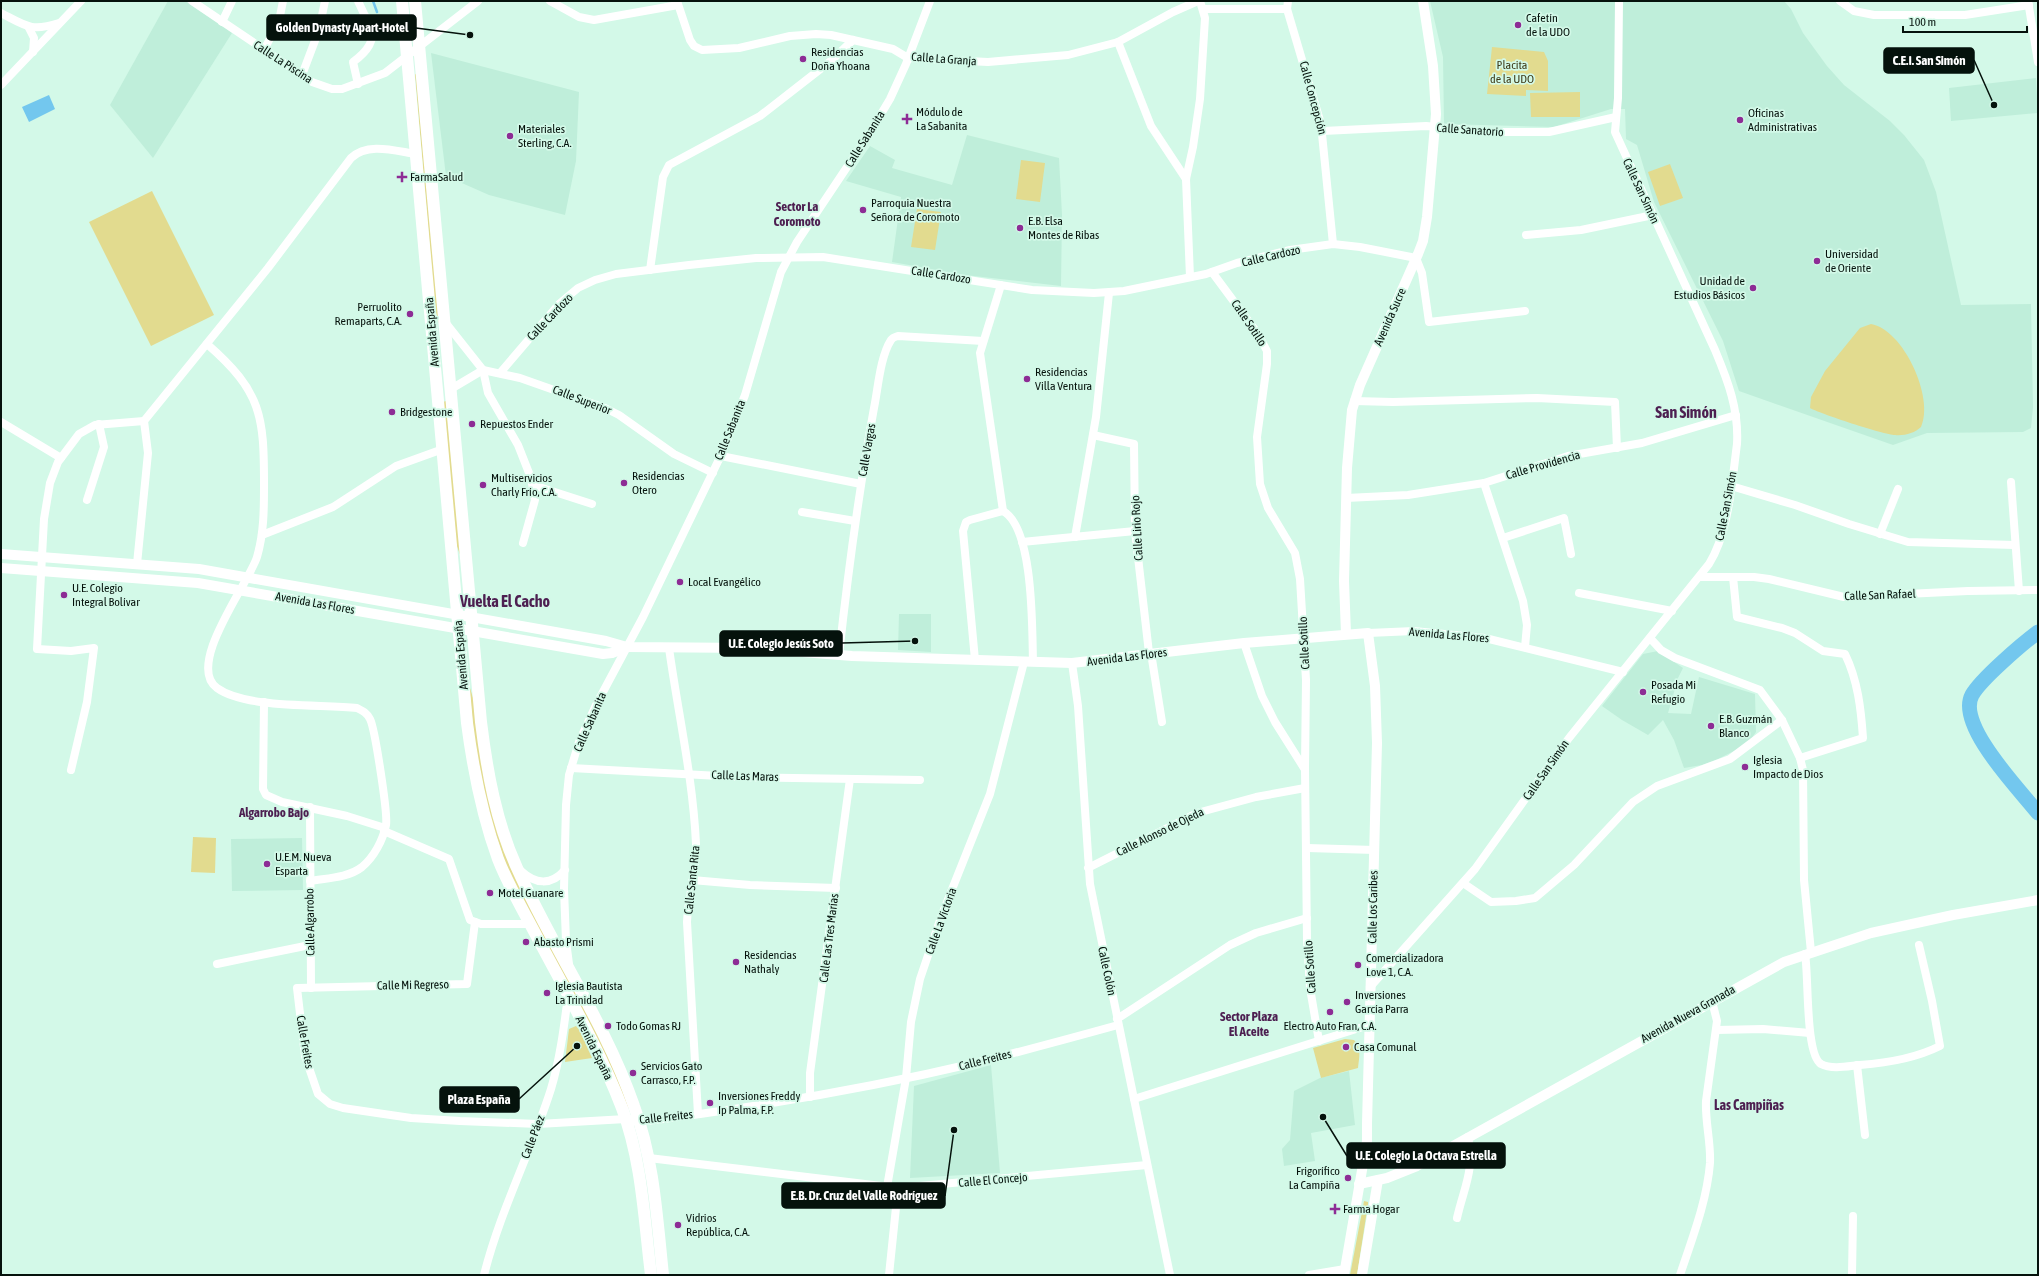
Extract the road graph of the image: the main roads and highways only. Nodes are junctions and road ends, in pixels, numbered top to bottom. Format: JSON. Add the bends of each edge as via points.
{"nodes":[{"id":1,"x":402,"y":1,"type":"edge"},
{"id":2,"x":415,"y":1,"type":"edge"},
{"id":3,"x":451,"y":389,"type":"junction"},
{"id":4,"x":438,"y":393,"type":"junction"},
{"id":5,"x":651,"y":1275,"type":"edge"},
{"id":6,"x":663,"y":1275,"type":"edge"}],
"edges":[{"from":1,"to":4,"type":"main road","name":"Avenida España"},
{"from":2,"to":3,"type":"main road","name":"Avenida España"},
{"from":3,"to":4,"type":"main road"},
{"from":3,"to":6,"type":"main road","name":"Avenida España","via":[[481,722],[499,816],[516,868],[614,1056],[640,1122],[649,1158]]},
{"from":4,"to":5,"type":"main road","name":"Avenida España","via":[[468,729],[478,790],[498,858],[602,1062],[626,1119],[639,1173]]}]}
